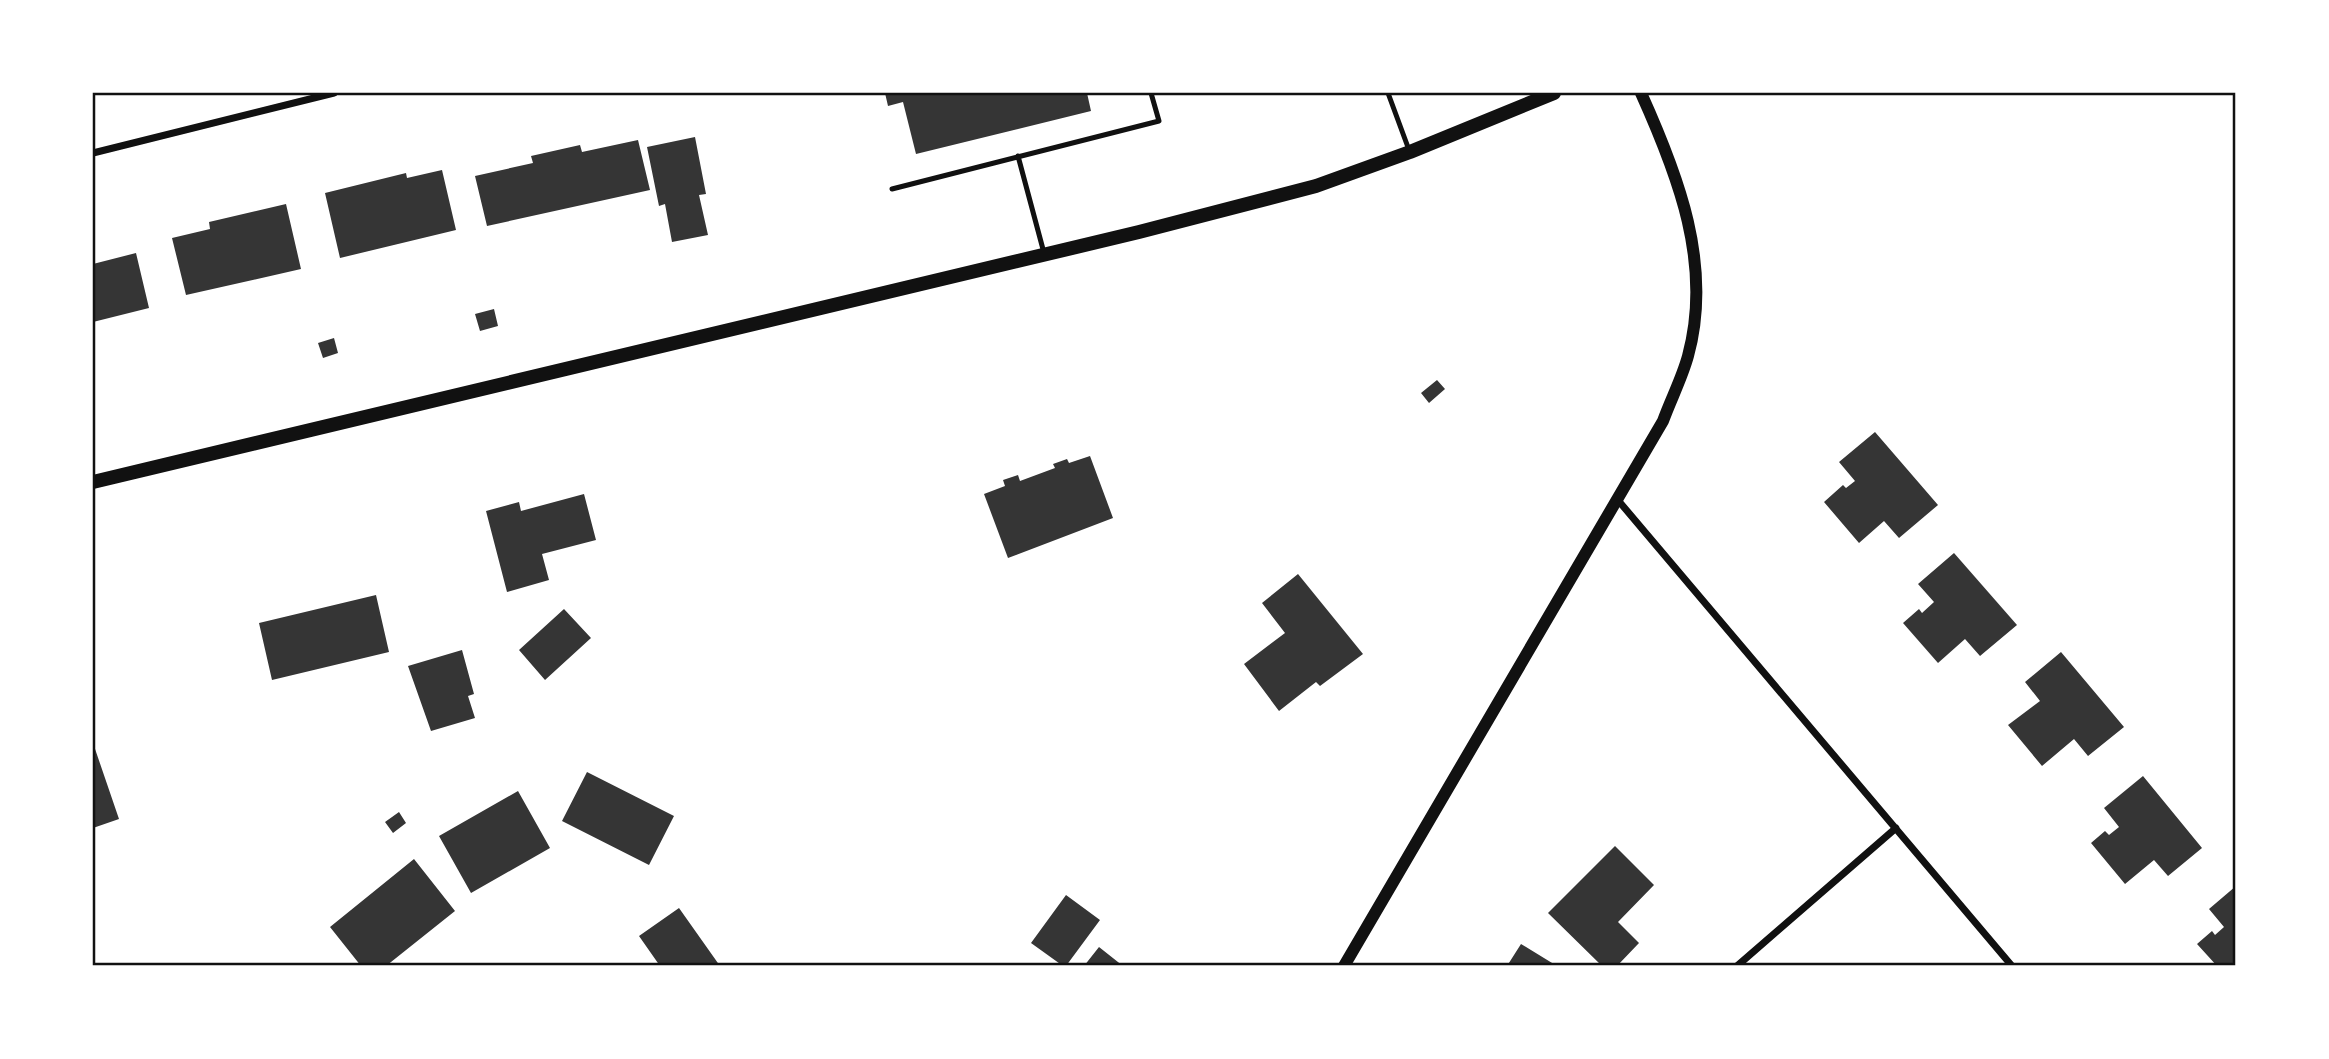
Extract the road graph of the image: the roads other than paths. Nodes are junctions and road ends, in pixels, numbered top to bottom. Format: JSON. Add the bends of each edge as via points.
{"nodes":[{"id":1,"x":334,"y":93,"type":"edge"},
{"id":2,"x":1152,"y":93,"type":"edge"},
{"id":3,"x":1388,"y":93,"type":"edge"},
{"id":4,"x":1554,"y":93,"type":"edge"},
{"id":5,"x":1642,"y":93,"type":"edge"},
{"id":6,"x":1410,"y":152,"type":"junction"},
{"id":7,"x":93,"y":153,"type":"edge"},
{"id":8,"x":1018,"y":156,"type":"junction"},
{"id":9,"x":891,"y":189,"type":"dead end"},
{"id":10,"x":1044,"y":254,"type":"junction"},
{"id":11,"x":93,"y":482,"type":"edge"},
{"id":12,"x":1617,"y":499,"type":"junction"},
{"id":13,"x":1896,"y":828,"type":"junction"},
{"id":14,"x":1344,"y":966,"type":"edge"},
{"id":15,"x":1737,"y":966,"type":"edge"},
{"id":16,"x":2012,"y":966,"type":"edge"}],
"edges":[{"from":1,"to":7,"type":"street"},
{"from":2,"to":8,"type":"lane","via":[[1158,121]]},
{"from":3,"to":6,"type":"lane"},
{"from":4,"to":6,"type":"main road"},
{"from":5,"to":12,"type":"street","via":[[1679,189],[1695,246],[1697,296],[1688,355],[1663,421]]},
{"from":6,"to":10,"type":"main road","via":[[1316,186]]},
{"from":8,"to":9,"type":"lane"},
{"from":8,"to":10,"type":"lane"},
{"from":10,"to":11,"type":"main road"},
{"from":12,"to":13,"type":"street"},
{"from":12,"to":14,"type":"street"},
{"from":13,"to":15,"type":"street"},
{"from":13,"to":16,"type":"street"}]}
